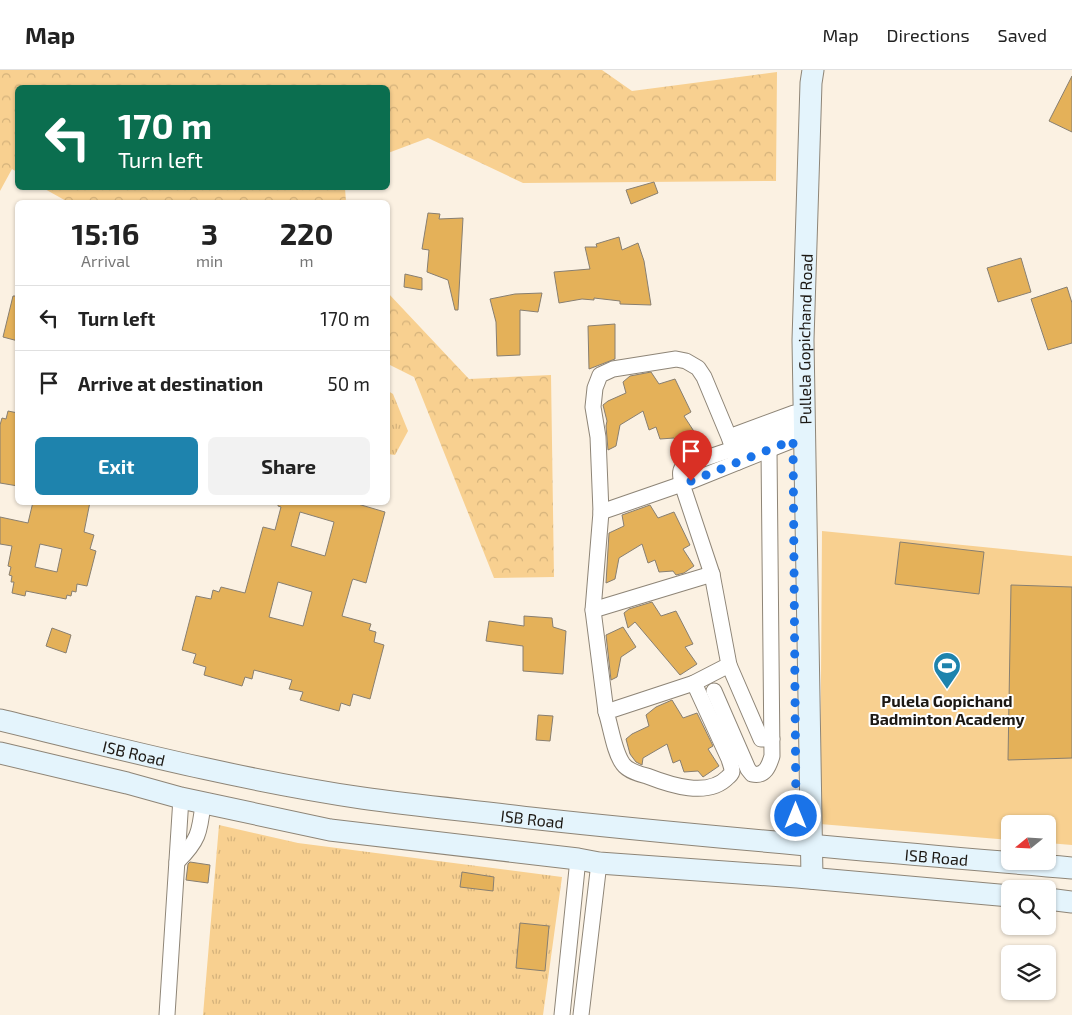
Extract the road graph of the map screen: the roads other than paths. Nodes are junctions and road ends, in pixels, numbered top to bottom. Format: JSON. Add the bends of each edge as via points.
{"nodes":[{"id":1,"x":804,"y":70,"type":"edge"},
{"id":2,"x":813,"y":70,"type":"edge"},
{"id":3,"x":796,"y":417,"type":"junction"},
{"id":4,"x":733,"y":449,"type":"junction"},
{"id":5,"x":768,"y":450,"type":"junction"},
{"id":6,"x":687,"y":482,"type":"junction"},
{"id":7,"x":601,"y":512,"type":"junction"},
{"id":8,"x":801,"y":557,"type":"junction"},
{"id":9,"x":712,"y":574,"type":"junction"},
{"id":10,"x":593,"y":610,"type":"junction"},
{"id":11,"x":729,"y":665,"type":"junction"},
{"id":12,"x":694,"y":683,"type":"junction"},
{"id":13,"x":714,"y":691,"type":"dead end"},
{"id":14,"x":606,"y":712,"type":"junction"},
{"id":15,"x":0,"y":720,"type":"edge"},
{"id":16,"x":772,"y":739,"type":"junction"},
{"id":17,"x":0,"y":753,"type":"edge"},
{"id":18,"x":181,"y":798,"type":"junction"},
{"id":19,"x":203,"y":803,"type":"junction"},
{"id":20,"x":804,"y":845,"type":"junction"},
{"id":21,"x":578,"y":859,"type":"junction"},
{"id":22,"x":176,"y":862,"type":"junction"},
{"id":23,"x":599,"y":863,"type":"junction"},
{"id":24,"x":1072,"y":868,"type":"edge"},
{"id":25,"x":805,"y":877,"type":"junction"},
{"id":26,"x":1001,"y":895,"type":"edge"},
{"id":27,"x":1056,"y":900,"type":"edge"},
{"id":28,"x":1072,"y":902,"type":"edge"},
{"id":29,"x":167,"y":1015,"type":"edge"},
{"id":30,"x":562,"y":1015,"type":"edge"},
{"id":31,"x":581,"y":1015,"type":"edge"}],
"edges":[{"from":1,"to":3,"type":"main road","name":"Pullela Gopichand Road"},
{"from":2,"to":3,"type":"main road","name":"Pullela Gopichand Road","via":[[803,330]]},
{"from":3,"to":4,"type":"street"},
{"from":3,"to":5,"type":"street"},
{"from":3,"to":8,"type":"main road","name":"Pullela Gopichand Road"},
{"from":3,"to":8,"type":"main road","name":"Pullela Gopichand Road"},
{"from":4,"to":5,"type":"street"},
{"from":4,"to":6,"type":"street","via":[[682,467],[680,473]]},
{"from":4,"to":7,"type":"street","via":[[704,377],[698,368],[686,361],[676,359],[613,369],[600,375],[593,407],[598,437]]},
{"from":5,"to":16,"type":"street"},
{"from":6,"to":7,"type":"street"},
{"from":6,"to":9,"type":"street"},
{"from":7,"to":10,"type":"street"},
{"from":8,"to":20,"type":"main road","name":"Pullela Gopichand Road"},
{"from":9,"to":10,"type":"street"},
{"from":9,"to":11,"type":"street"},
{"from":10,"to":14,"type":"street"},
{"from":11,"to":12,"type":"street"},
{"from":11,"to":16,"type":"street","via":[[761,739]]},
{"from":12,"to":14,"type":"street"},
{"from":12,"to":14,"type":"street","via":[[732,770],[723,782],[713,786],[685,787],[631,771],[623,765],[615,747]]},
{"from":13,"to":16,"type":"street","via":[[752,774],[763,773],[768,767]]},
{"from":15,"to":20,"type":"main road","name":"ISB Road","via":[[191,765],[361,798]]},
{"from":17,"to":18,"type":"main road","name":"ISB Road"},
{"from":18,"to":19,"type":"main road","name":"ISB Road"},
{"from":18,"to":22,"type":"street"},
{"from":19,"to":21,"type":"main road","name":"ISB Road","via":[[330,830]]},
{"from":19,"to":22,"type":"street","via":[[195,843]]},
{"from":20,"to":24,"type":"main road","name":"ISB Road"},
{"from":20,"to":25,"type":"main road","name":"Pullela Gopichand Road"},
{"from":21,"to":23,"type":"main road","name":"ISB Road"},
{"from":21,"to":30,"type":"street"},
{"from":22,"to":29,"type":"street"},
{"from":23,"to":25,"type":"main road","name":"ISB Road"},
{"from":23,"to":31,"type":"street"},
{"from":25,"to":26,"type":"main road","name":"ISB Road"},
{"from":27,"to":28,"type":"main road"}]}
